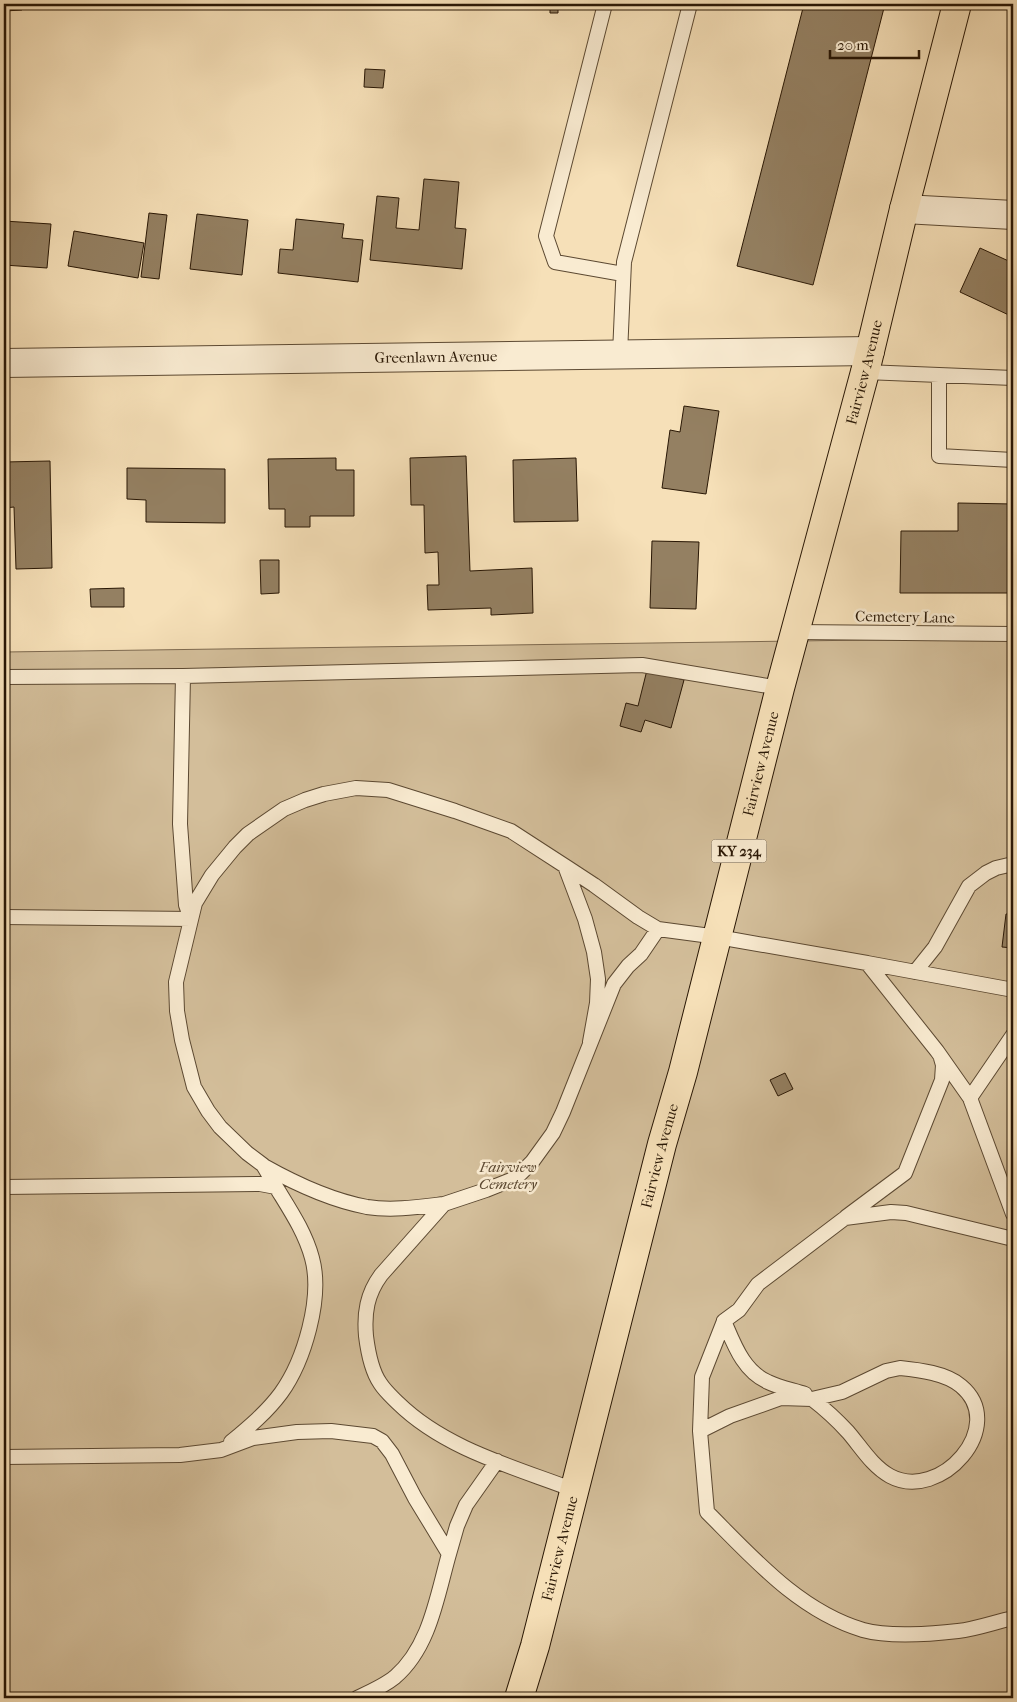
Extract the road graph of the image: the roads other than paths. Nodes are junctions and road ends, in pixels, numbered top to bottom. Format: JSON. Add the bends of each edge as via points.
{"nodes":[{"id":1,"x":605,"y":4,"type":"edge"},
{"id":2,"x":690,"y":4,"type":"edge"},
{"id":3,"x":958,"y":4,"type":"edge"},
{"id":4,"x":904,"y":209,"type":"junction"},
{"id":5,"x":1013,"y":215,"type":"edge"},
{"id":6,"x":623,"y":274,"type":"junction"},
{"id":7,"x":620,"y":354,"type":"junction"},
{"id":8,"x":867,"y":361,"type":"junction"},
{"id":9,"x":4,"y":363,"type":"edge"},
{"id":10,"x":939,"y":374,"type":"junction"},
{"id":11,"x":1013,"y":378,"type":"edge"},
{"id":12,"x":1013,"y":460,"type":"edge"},
{"id":13,"x":796,"y":632,"type":"junction"},
{"id":14,"x":1013,"y":634,"type":"edge"},
{"id":15,"x":183,"y":676,"type":"junction"},
{"id":16,"x":4,"y":677,"type":"edge"},
{"id":17,"x":780,"y":688,"type":"junction"},
{"id":18,"x":1013,"y":864,"type":"edge"},
{"id":19,"x":565,"y":866,"type":"junction"},
{"id":20,"x":4,"y":917,"type":"edge"},
{"id":21,"x":191,"y":919,"type":"junction"},
{"id":22,"x":658,"y":929,"type":"junction"},
{"id":23,"x":718,"y":937,"type":"junction"},
{"id":24,"x":867,"y":963,"type":"junction"},
{"id":25,"x":915,"y":972,"type":"junction"},
{"id":26,"x":1013,"y":987,"type":"edge"},
{"id":27,"x":1013,"y":1035,"type":"edge"},
{"id":28,"x":590,"y":1042,"type":"junction"},
{"id":29,"x":937,"y":1051,"type":"junction"},
{"id":30,"x":970,"y":1098,"type":"junction"},
{"id":31,"x":263,"y":1165,"type":"junction"},
{"id":32,"x":4,"y":1187,"type":"edge"},
{"id":33,"x":276,"y":1187,"type":"junction"},
{"id":34,"x":444,"y":1204,"type":"junction"},
{"id":35,"x":1013,"y":1214,"type":"edge"},
{"id":36,"x":845,"y":1218,"type":"junction"},
{"id":37,"x":1013,"y":1239,"type":"edge"},
{"id":38,"x":724,"y":1321,"type":"junction"},
{"id":39,"x":812,"y":1399,"type":"junction"},
{"id":40,"x":700,"y":1431,"type":"junction"},
{"id":41,"x":221,"y":1450,"type":"junction"},
{"id":42,"x":4,"y":1457,"type":"edge"},
{"id":43,"x":497,"y":1461,"type":"junction"},
{"id":44,"x":574,"y":1490,"type":"junction"},
{"id":45,"x":449,"y":1554,"type":"junction"},
{"id":46,"x":1013,"y":1618,"type":"edge"},
{"id":47,"x":358,"y":1698,"type":"edge"},
{"id":48,"x":520,"y":1698,"type":"edge"}],
"edges":[{"from":1,"to":6,"type":"lane","via":[[546,236],[555,262]]},
{"from":2,"to":6,"type":"lane"},
{"from":3,"to":4,"type":"main road","name":"Fairview Avenue","number":"KY 234"},
{"from":4,"to":5,"type":"street"},
{"from":4,"to":8,"type":"main road","name":"Fairview Avenue","number":"KY 234"},
{"from":6,"to":7,"type":"lane"},
{"from":7,"to":8,"type":"street","name":"Greenlawn Avenue"},
{"from":7,"to":9,"type":"street","name":"Greenlawn Avenue"},
{"from":8,"to":10,"type":"lane"},
{"from":8,"to":13,"type":"main road","name":"Fairview Avenue","number":"KY 234"},
{"from":10,"to":11,"type":"lane"},
{"from":10,"to":12,"type":"lane","via":[[939,456]]},
{"from":13,"to":14,"type":"lane","name":"Cemetery Lane"},
{"from":13,"to":17,"type":"main road","name":"Fairview Avenue","number":"KY 234"},
{"from":15,"to":16,"type":"lane"},
{"from":15,"to":17,"type":"lane","via":[[642,666]]},
{"from":15,"to":21,"type":"lane","via":[[180,824],[186,905]]},
{"from":17,"to":23,"type":"main road","name":"Fairview Avenue","number":"KY 234"},
{"from":18,"to":25,"type":"lane","via":[[986,873],[969,886],[935,947]]},
{"from":19,"to":21,"type":"lane","via":[[511,831],[388,790],[356,788],[304,800],[284,809],[248,834],[212,875],[195,903]]},
{"from":19,"to":22,"type":"lane"},
{"from":19,"to":28,"type":"lane","via":[[586,919],[598,979]]},
{"from":20,"to":21,"type":"lane"},
{"from":21,"to":31,"type":"lane","via":[[176,982],[177,1011],[189,1073],[200,1099],[220,1126]]},
{"from":22,"to":23,"type":"lane"},
{"from":22,"to":28,"type":"lane","via":[[641,954],[617,978]]},
{"from":23,"to":24,"type":"lane"},
{"from":23,"to":44,"type":"main road","name":"Fairview Avenue","number":"KY 234"},
{"from":24,"to":25,"type":"lane"},
{"from":24,"to":29,"type":"lane"},
{"from":25,"to":26,"type":"lane","via":[[1008,989]]},
{"from":27,"to":30,"type":"lane"},
{"from":28,"to":34,"type":"lane","via":[[560,1119],[532,1162],[511,1180]]},
{"from":29,"to":30,"type":"lane"},
{"from":29,"to":36,"type":"lane","via":[[943,1065],[942,1080],[905,1173]]},
{"from":30,"to":35,"type":"lane"},
{"from":31,"to":33,"type":"lane"},
{"from":31,"to":34,"type":"lane","via":[[311,1190],[368,1207]]},
{"from":32,"to":33,"type":"lane","via":[[260,1184]]},
{"from":33,"to":41,"type":"lane","via":[[305,1237],[313,1260],[313,1311],[294,1370],[281,1393],[270,1407]]},
{"from":34,"to":43,"type":"lane","via":[[374,1285],[366,1310],[368,1350],[380,1383],[415,1419],[454,1442]]},
{"from":36,"to":37,"type":"lane","via":[[891,1212]]},
{"from":36,"to":38,"type":"lane","via":[[758,1284],[739,1310]]},
{"from":38,"to":39,"type":"lane","via":[[740,1358],[749,1369],[766,1382]]},
{"from":38,"to":40,"type":"lane","via":[[702,1377]]},
{"from":39,"to":39,"type":"lane","via":[[835,1417],[878,1467],[906,1481],[924,1480],[947,1470],[966,1452],[977,1428],[975,1404],[960,1384],[912,1369],[886,1371],[842,1392]]},
{"from":39,"to":40,"type":"lane","via":[[781,1398],[730,1416]]},
{"from":40,"to":46,"type":"lane","via":[[707,1512],[771,1575],[818,1610],[864,1630],[880,1633],[959,1631]]},
{"from":41,"to":42,"type":"lane","via":[[180,1456]]},
{"from":41,"to":45,"type":"lane","via":[[253,1438],[297,1432],[331,1431],[379,1438],[392,1454]]},
{"from":43,"to":44,"type":"lane"},
{"from":43,"to":45,"type":"lane","via":[[466,1505]]},
{"from":44,"to":48,"type":"main road","name":"Fairview Avenue","number":"KY 234"},
{"from":45,"to":47,"type":"lane","via":[[428,1626],[412,1658],[394,1678]]}]}
